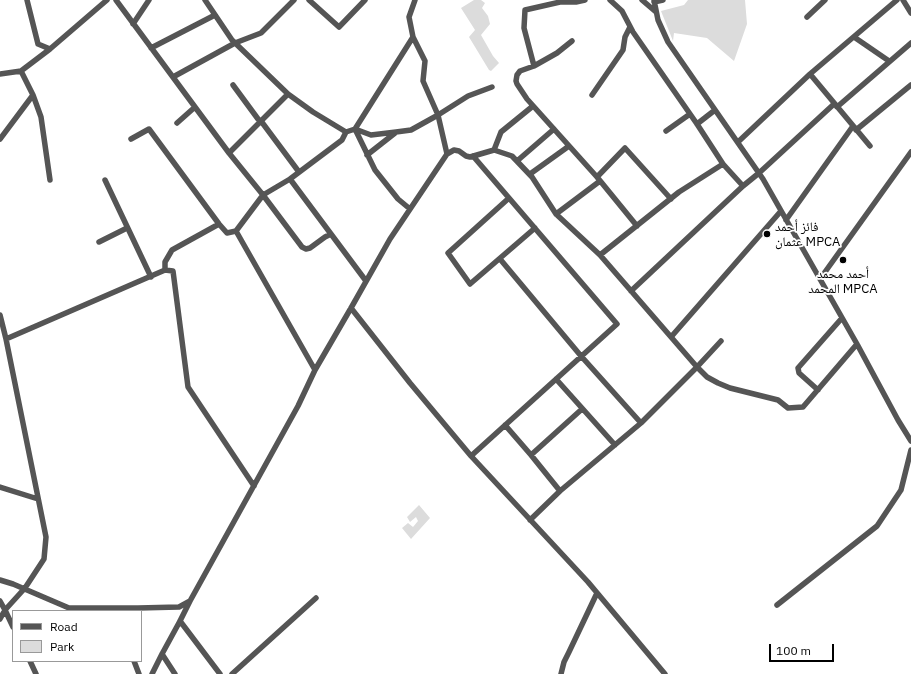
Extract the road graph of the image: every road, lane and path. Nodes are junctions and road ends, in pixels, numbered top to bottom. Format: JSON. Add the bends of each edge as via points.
{"nodes":[{"id":1,"x":27,"y":0,"type":"edge"},
{"id":2,"x":107,"y":0,"type":"edge"},
{"id":3,"x":116,"y":0,"type":"edge"},
{"id":4,"x":149,"y":0,"type":"edge"},
{"id":5,"x":206,"y":0,"type":"edge"},
{"id":6,"x":294,"y":0,"type":"edge"},
{"id":7,"x":309,"y":0,"type":"edge"},
{"id":8,"x":365,"y":0,"type":"edge"},
{"id":9,"x":414,"y":0,"type":"edge"},
{"id":10,"x":585,"y":0,"type":"edge"},
{"id":11,"x":610,"y":0,"type":"edge"},
{"id":12,"x":642,"y":0,"type":"edge"},
{"id":13,"x":663,"y":0,"type":"edge"},
{"id":14,"x":825,"y":0,"type":"edge"},
{"id":15,"x":897,"y":0,"type":"edge"},
{"id":16,"x":903,"y":0,"type":"edge"},
{"id":17,"x":654,"y":1,"type":"edge"},
{"id":18,"x":657,"y":12,"type":"junction"},
{"id":19,"x":911,"y":13,"type":"edge"},
{"id":20,"x":215,"y":15,"type":"junction"},
{"id":21,"x":807,"y":17,"type":"dead end"},
{"id":22,"x":133,"y":24,"type":"junction"},
{"id":23,"x":630,"y":27,"type":"junction"},
{"id":24,"x":854,"y":36,"type":"junction"},
{"id":25,"x":414,"y":37,"type":"junction"},
{"id":26,"x":572,"y":41,"type":"dead end"},
{"id":27,"x":235,"y":43,"type":"junction"},
{"id":28,"x":911,"y":43,"type":"edge"},
{"id":29,"x":50,"y":48,"type":"junction"},
{"id":30,"x":151,"y":48,"type":"junction"},
{"id":31,"x":889,"y":61,"type":"junction"},
{"id":32,"x":534,"y":66,"type":"junction"},
{"id":33,"x":22,"y":71,"type":"junction"},
{"id":34,"x":0,"y":74,"type":"edge"},
{"id":35,"x":810,"y":74,"type":"junction"},
{"id":36,"x":173,"y":77,"type":"junction"},
{"id":37,"x":233,"y":85,"type":"dead end"},
{"id":38,"x":911,"y":85,"type":"edge"},
{"id":39,"x":492,"y":87,"type":"dead end"},
{"id":40,"x":288,"y":94,"type":"junction"},
{"id":41,"x":33,"y":95,"type":"junction"},
{"id":42,"x":592,"y":95,"type":"dead end"},
{"id":43,"x":836,"y":105,"type":"junction"},
{"id":44,"x":533,"y":106,"type":"junction"},
{"id":45,"x":195,"y":107,"type":"junction"},
{"id":46,"x":715,"y":110,"type":"junction"},
{"id":47,"x":690,"y":114,"type":"junction"},
{"id":48,"x":438,"y":115,"type":"junction"},
{"id":49,"x":261,"y":122,"type":"junction"},
{"id":50,"x":177,"y":124,"type":"dead end"},
{"id":51,"x":697,"y":124,"type":"junction"},
{"id":52,"x":854,"y":128,"type":"junction"},
{"id":53,"x":554,"y":129,"type":"junction"},
{"id":54,"x":354,"y":130,"type":"junction"},
{"id":55,"x":666,"y":131,"type":"dead end"},
{"id":56,"x":346,"y":132,"type":"junction"},
{"id":57,"x":396,"y":132,"type":"junction"},
{"id":58,"x":0,"y":139,"type":"edge"},
{"id":59,"x":131,"y":139,"type":"dead end"},
{"id":60,"x":738,"y":142,"type":"junction"},
{"id":61,"x":569,"y":146,"type":"junction"},
{"id":62,"x":870,"y":146,"type":"dead end"},
{"id":63,"x":494,"y":150,"type":"junction"},
{"id":64,"x":911,"y":152,"type":"edge"},
{"id":65,"x":229,"y":153,"type":"junction"},
{"id":66,"x":447,"y":154,"type":"junction"},
{"id":67,"x":368,"y":155,"type":"junction"},
{"id":68,"x":473,"y":156,"type":"junction"},
{"id":69,"x":517,"y":161,"type":"junction"},
{"id":70,"x":723,"y":164,"type":"junction"},
{"id":71,"x":299,"y":172,"type":"junction"},
{"id":72,"x":759,"y":173,"type":"junction"},
{"id":73,"x":530,"y":174,"type":"junction"},
{"id":74,"x":290,"y":179,"type":"junction"},
{"id":75,"x":598,"y":179,"type":"junction"},
{"id":76,"x":50,"y":180,"type":"dead end"},
{"id":77,"x":105,"y":180,"type":"dead end"},
{"id":78,"x":743,"y":186,"type":"junction"},
{"id":79,"x":264,"y":195,"type":"junction"},
{"id":80,"x":509,"y":198,"type":"junction"},
{"id":81,"x":671,"y":198,"type":"junction"},
{"id":82,"x":410,"y":209,"type":"junction"},
{"id":83,"x":781,"y":211,"type":"junction"},
{"id":84,"x":556,"y":214,"type":"junction"},
{"id":85,"x":786,"y":220,"type":"junction"},
{"id":86,"x":219,"y":224,"type":"junction"},
{"id":87,"x":637,"y":226,"type":"junction"},
{"id":88,"x":127,"y":228,"type":"junction"},
{"id":89,"x":535,"y":228,"type":"junction"},
{"id":90,"x":236,"y":231,"type":"junction"},
{"id":91,"x":331,"y":234,"type":"junction"},
{"id":92,"x":99,"y":242,"type":"dead end"},
{"id":93,"x":600,"y":255,"type":"junction"},
{"id":94,"x":500,"y":259,"type":"junction"},
{"id":95,"x":165,"y":270,"type":"junction"},
{"id":96,"x":151,"y":277,"type":"junction"},
{"id":97,"x":820,"y":279,"type":"junction"},
{"id":98,"x":366,"y":281,"type":"junction"},
{"id":99,"x":631,"y":291,"type":"junction"},
{"id":100,"x":351,"y":308,"type":"junction"},
{"id":101,"x":0,"y":315,"type":"edge"},
{"id":102,"x":842,"y":318,"type":"junction"},
{"id":103,"x":671,"y":336,"type":"junction"},
{"id":104,"x":6,"y":339,"type":"junction"},
{"id":105,"x":721,"y":341,"type":"dead end"},
{"id":106,"x":857,"y":344,"type":"junction"},
{"id":107,"x":581,"y":356,"type":"junction"},
{"id":108,"x":697,"y":368,"type":"junction"},
{"id":109,"x":315,"y":370,"type":"junction"},
{"id":110,"x":556,"y":379,"type":"junction"},
{"id":111,"x":818,"y":390,"type":"junction"},
{"id":112,"x":582,"y":409,"type":"junction"},
{"id":113,"x":641,"y":424,"type":"junction"},
{"id":114,"x":505,"y":425,"type":"junction"},
{"id":115,"x":911,"y":428,"type":"edge"},
{"id":116,"x":906,"y":434,"type":"junction"},
{"id":117,"x":911,"y":441,"type":"edge"},
{"id":118,"x":615,"y":446,"type":"junction"},
{"id":119,"x":911,"y":450,"type":"edge"},
{"id":120,"x":531,"y":455,"type":"junction"},
{"id":121,"x":470,"y":456,"type":"junction"},
{"id":122,"x":254,"y":486,"type":"junction"},
{"id":123,"x":0,"y":487,"type":"edge"},
{"id":124,"x":560,"y":491,"type":"junction"},
{"id":125,"x":38,"y":499,"type":"junction"},
{"id":126,"x":530,"y":520,"type":"junction"},
{"id":127,"x":0,"y":580,"type":"edge"},
{"id":128,"x":25,"y":588,"type":"junction"},
{"id":129,"x":597,"y":593,"type":"junction"},
{"id":130,"x":316,"y":598,"type":"dead end"},
{"id":131,"x":0,"y":601,"type":"edge"},
{"id":132,"x":190,"y":601,"type":"junction"},
{"id":133,"x":777,"y":606,"type":"dead end"},
{"id":134,"x":112,"y":609,"type":"edge"},
{"id":135,"x":5,"y":610,"type":"junction"},
{"id":136,"x":0,"y":619,"type":"edge"},
{"id":137,"x":180,"y":621,"type":"junction"},
{"id":138,"x":12,"y":625,"type":"edge"},
{"id":139,"x":162,"y":654,"type":"junction"},
{"id":140,"x":30,"y":662,"type":"edge"},
{"id":141,"x":134,"y":662,"type":"edge"},
{"id":142,"x":36,"y":674,"type":"edge"},
{"id":143,"x":139,"y":674,"type":"edge"},
{"id":144,"x":152,"y":674,"type":"edge"},
{"id":145,"x":175,"y":674,"type":"edge"},
{"id":146,"x":220,"y":674,"type":"edge"},
{"id":147,"x":232,"y":674,"type":"edge"},
{"id":148,"x":561,"y":674,"type":"edge"},
{"id":149,"x":665,"y":674,"type":"edge"}],
"edges":[{"from":1,"to":29,"type":"street","via":[[38,44]]},
{"from":2,"to":29,"type":"street"},
{"from":3,"to":22,"type":"street"},
{"from":4,"to":22,"type":"street"},
{"from":5,"to":20,"type":"street"},
{"from":6,"to":27,"type":"street","via":[[261,33]]},
{"from":7,"to":8,"type":"street","via":[[339,27]]},
{"from":9,"to":25,"type":"street","via":[[409,17]]},
{"from":10,"to":32,"type":"street","via":[[560,2],[525,10],[524,28]]},
{"from":11,"to":23,"type":"street","via":[[622,11]]},
{"from":12,"to":18,"type":"street"},
{"from":13,"to":17,"type":"street"},
{"from":14,"to":21,"type":"street"},
{"from":15,"to":24,"type":"street"},
{"from":16,"to":19,"type":"street"},
{"from":17,"to":18,"type":"street"},
{"from":18,"to":46,"type":"street","via":[[660,26],[668,42]]},
{"from":20,"to":27,"type":"street"},
{"from":20,"to":30,"type":"street"},
{"from":22,"to":30,"type":"street"},
{"from":23,"to":42,"type":"street","via":[[623,50]]},
{"from":23,"to":47,"type":"street"},
{"from":24,"to":31,"type":"street"},
{"from":24,"to":35,"type":"street"},
{"from":25,"to":48,"type":"street","via":[[425,61],[423,81]]},
{"from":25,"to":54,"type":"street"},
{"from":26,"to":32,"type":"street"},
{"from":27,"to":36,"type":"street"},
{"from":27,"to":40,"type":"street"},
{"from":28,"to":31,"type":"street"},
{"from":29,"to":33,"type":"street"},
{"from":30,"to":36,"type":"street"},
{"from":31,"to":43,"type":"street"},
{"from":32,"to":44,"type":"street","via":[[520,71],[516,78],[517,84]]},
{"from":33,"to":34,"type":"street"},
{"from":33,"to":41,"type":"street"},
{"from":35,"to":43,"type":"street"},
{"from":35,"to":60,"type":"street"},
{"from":36,"to":45,"type":"street"},
{"from":37,"to":49,"type":"street"},
{"from":38,"to":52,"type":"street"},
{"from":39,"to":48,"type":"street","via":[[468,96]]},
{"from":40,"to":49,"type":"street"},
{"from":40,"to":56,"type":"street"},
{"from":41,"to":58,"type":"street"},
{"from":41,"to":76,"type":"street","via":[[41,117]]},
{"from":43,"to":52,"type":"street"},
{"from":43,"to":72,"type":"street"},
{"from":44,"to":53,"type":"street"},
{"from":44,"to":63,"type":"street","via":[[500,132]]},
{"from":45,"to":50,"type":"street"},
{"from":45,"to":65,"type":"street"},
{"from":46,"to":51,"type":"street"},
{"from":46,"to":60,"type":"street"},
{"from":47,"to":51,"type":"street"},
{"from":47,"to":55,"type":"street"},
{"from":48,"to":57,"type":"street","via":[[411,130]]},
{"from":48,"to":66,"type":"street"},
{"from":49,"to":65,"type":"street"},
{"from":49,"to":71,"type":"street"},
{"from":51,"to":70,"type":"street"},
{"from":52,"to":62,"type":"street"},
{"from":52,"to":85,"type":"street"},
{"from":53,"to":61,"type":"street"},
{"from":53,"to":69,"type":"street"},
{"from":54,"to":56,"type":"street"},
{"from":54,"to":57,"type":"street","via":[[371,135]]},
{"from":54,"to":67,"type":"street"},
{"from":56,"to":71,"type":"street","via":[[342,140]]},
{"from":57,"to":67,"type":"street"},
{"from":59,"to":86,"type":"street","via":[[149,129]]},
{"from":60,"to":72,"type":"street"},
{"from":61,"to":73,"type":"street"},
{"from":61,"to":75,"type":"street"},
{"from":63,"to":68,"type":"street"},
{"from":63,"to":69,"type":"street","via":[[512,156]]},
{"from":64,"to":97,"type":"street"},
{"from":65,"to":79,"type":"street"},
{"from":66,"to":68,"type":"street","via":[[454,150],[466,156]]},
{"from":66,"to":82,"type":"street"},
{"from":67,"to":82,"type":"street","via":[[375,170],[398,199]]},
{"from":68,"to":80,"type":"street"},
{"from":69,"to":73,"type":"street"},
{"from":70,"to":78,"type":"street"},
{"from":70,"to":81,"type":"street"},
{"from":71,"to":74,"type":"street"},
{"from":72,"to":78,"type":"street"},
{"from":72,"to":83,"type":"street"},
{"from":73,"to":84,"type":"street"},
{"from":74,"to":79,"type":"street"},
{"from":74,"to":91,"type":"street"},
{"from":75,"to":81,"type":"street","via":[[625,148]]},
{"from":75,"to":84,"type":"street"},
{"from":75,"to":87,"type":"street"},
{"from":77,"to":88,"type":"street"},
{"from":78,"to":99,"type":"street"},
{"from":79,"to":90,"type":"street"},
{"from":79,"to":91,"type":"street","via":[[302,247],[310,248]]},
{"from":80,"to":89,"type":"street"},
{"from":80,"to":94,"type":"street","via":[[448,253],[470,284]]},
{"from":81,"to":87,"type":"street"},
{"from":82,"to":98,"type":"street"},
{"from":83,"to":85,"type":"street"},
{"from":83,"to":103,"type":"street"},
{"from":84,"to":93,"type":"street"},
{"from":85,"to":97,"type":"street"},
{"from":86,"to":90,"type":"street","via":[[227,233]]},
{"from":86,"to":95,"type":"street","via":[[172,250],[164,262]]},
{"from":87,"to":93,"type":"street"},
{"from":88,"to":92,"type":"street"},
{"from":88,"to":96,"type":"street"},
{"from":89,"to":94,"type":"street"},
{"from":89,"to":107,"type":"street","via":[[617,324]]},
{"from":90,"to":109,"type":"street"},
{"from":91,"to":98,"type":"street"},
{"from":93,"to":99,"type":"street"},
{"from":94,"to":107,"type":"street"},
{"from":95,"to":96,"type":"street"},
{"from":95,"to":122,"type":"street","via":[[172,272],[188,387]]},
{"from":96,"to":104,"type":"street"},
{"from":97,"to":102,"type":"street"},
{"from":98,"to":100,"type":"street"},
{"from":99,"to":103,"type":"street"},
{"from":100,"to":109,"type":"street"},
{"from":100,"to":121,"type":"street"},
{"from":101,"to":104,"type":"street"},
{"from":102,"to":106,"type":"street"},
{"from":102,"to":111,"type":"street","via":[[798,368],[799,373]]},
{"from":103,"to":108,"type":"street"},
{"from":104,"to":125,"type":"street"},
{"from":105,"to":108,"type":"street"},
{"from":106,"to":111,"type":"street"},
{"from":106,"to":116,"type":"street"},
{"from":107,"to":110,"type":"street"},
{"from":107,"to":113,"type":"street"},
{"from":108,"to":111,"type":"street","via":[[718,383],[778,400],[788,408],[803,407]]},
{"from":108,"to":113,"type":"street"},
{"from":109,"to":122,"type":"street"},
{"from":110,"to":112,"type":"street"},
{"from":110,"to":114,"type":"street"},
{"from":112,"to":118,"type":"street"},
{"from":112,"to":120,"type":"street"},
{"from":113,"to":118,"type":"street"},
{"from":114,"to":120,"type":"street"},
{"from":114,"to":121,"type":"street"},
{"from":115,"to":116,"type":"street"},
{"from":116,"to":117,"type":"street"},
{"from":118,"to":124,"type":"street"},
{"from":119,"to":133,"type":"street","via":[[901,490],[877,526]]},
{"from":120,"to":124,"type":"street"},
{"from":121,"to":126,"type":"street"},
{"from":122,"to":132,"type":"street"},
{"from":123,"to":125,"type":"street"},
{"from":124,"to":126,"type":"street"},
{"from":125,"to":128,"type":"street","via":[[46,537],[44,559]]},
{"from":126,"to":129,"type":"street"},
{"from":127,"to":128,"type":"street"},
{"from":128,"to":134,"type":"street","via":[[69,608]]},
{"from":128,"to":135,"type":"street"},
{"from":129,"to":148,"type":"street","via":[[564,662]]},
{"from":129,"to":149,"type":"street"},
{"from":130,"to":147,"type":"street"},
{"from":131,"to":135,"type":"street"},
{"from":132,"to":134,"type":"street","via":[[179,607]]},
{"from":132,"to":137,"type":"street"},
{"from":135,"to":136,"type":"street"},
{"from":135,"to":138,"type":"street"},
{"from":137,"to":139,"type":"street"},
{"from":137,"to":146,"type":"street"},
{"from":139,"to":144,"type":"street"},
{"from":139,"to":145,"type":"street"},
{"from":140,"to":142,"type":"street"},
{"from":141,"to":143,"type":"street"}]}
